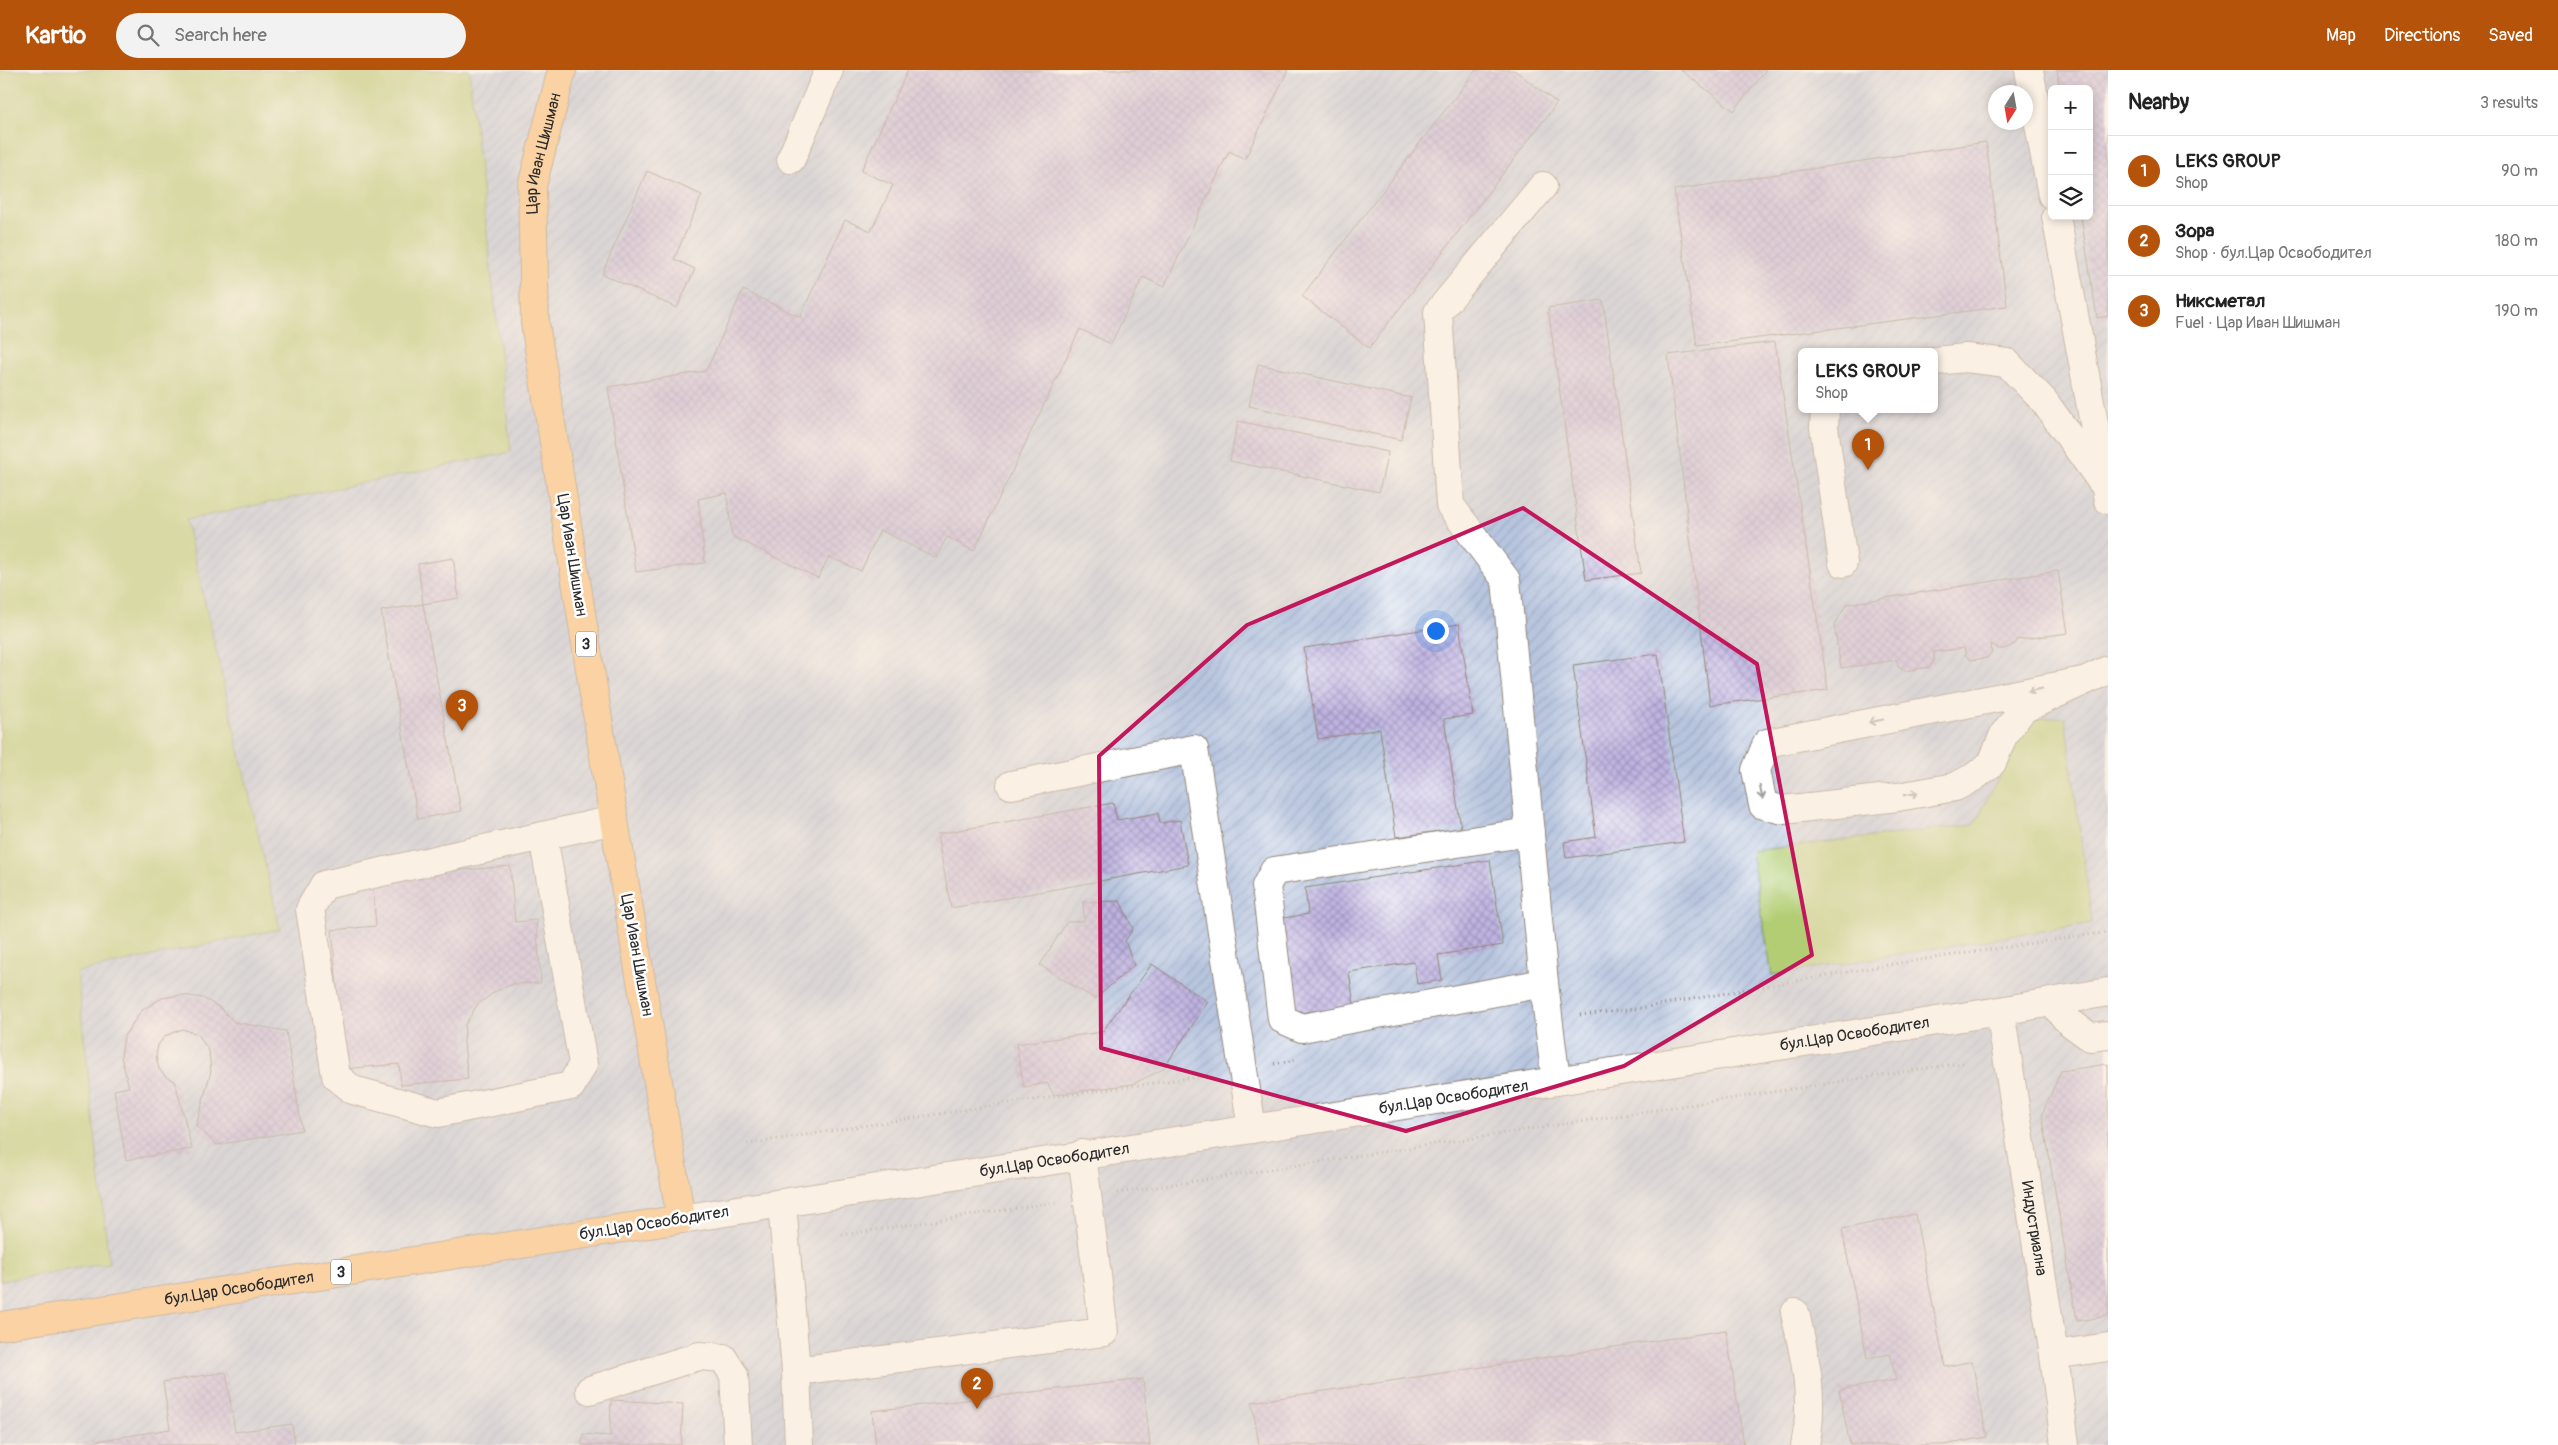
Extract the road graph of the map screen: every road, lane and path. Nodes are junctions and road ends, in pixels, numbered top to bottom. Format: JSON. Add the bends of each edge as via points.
{"nodes":[{"id":1,"x":562,"y":70,"type":"edge"},
{"id":2,"x":829,"y":70,"type":"edge"},
{"id":3,"x":2029,"y":70,"type":"edge"},
{"id":4,"x":791,"y":159,"type":"dead end"},
{"id":5,"x":2048,"y":175,"type":"edge"},
{"id":6,"x":1543,"y":186,"type":"dead end"},
{"id":7,"x":2057,"y":220,"type":"edge"},
{"id":8,"x":1938,"y":361,"type":"edge"},
{"id":9,"x":1825,"y":413,"type":"edge"},
{"id":10,"x":2107,"y":493,"type":"edge"},
{"id":11,"x":1843,"y":563,"type":"dead end"},
{"id":12,"x":2108,"y":670,"type":"edge"},
{"id":13,"x":2083,"y":681,"type":"junction"},
{"id":14,"x":1012,"y":785,"type":"dead end"},
{"id":15,"x":614,"y":820,"type":"junction"},
{"id":16,"x":1530,"y":832,"type":"junction"},
{"id":17,"x":543,"y":836,"type":"junction"},
{"id":18,"x":1544,"y":984,"type":"junction"},
{"id":19,"x":2108,"y":992,"type":"edge"},
{"id":20,"x":2052,"y":1002,"type":"junction"},
{"id":21,"x":2000,"y":1011,"type":"junction"},
{"id":22,"x":2108,"y":1035,"type":"edge"},
{"id":23,"x":1967,"y":1062,"type":"dead end"},
{"id":24,"x":1556,"y":1081,"type":"junction"},
{"id":25,"x":1252,"y":1128,"type":"junction"},
{"id":26,"x":1082,"y":1154,"type":"junction"},
{"id":27,"x":1115,"y":1194,"type":"dead end"},
{"id":28,"x":1066,"y":1201,"type":"dead end"},
{"id":29,"x":782,"y":1203,"type":"junction"},
{"id":30,"x":681,"y":1219,"type":"junction"},
{"id":31,"x":842,"y":1235,"type":"dead end"},
{"id":32,"x":1795,"y":1313,"type":"dead end"},
{"id":33,"x":0,"y":1326,"type":"edge"},
{"id":34,"x":2108,"y":1347,"type":"edge"},
{"id":35,"x":2054,"y":1355,"type":"junction"},
{"id":36,"x":796,"y":1370,"type":"junction"},
{"id":37,"x":590,"y":1390,"type":"dead end"},
{"id":38,"x":738,"y":1445,"type":"edge"},
{"id":39,"x":799,"y":1445,"type":"edge"},
{"id":40,"x":1804,"y":1445,"type":"edge"},
{"id":41,"x":2065,"y":1445,"type":"edge"}],
"edges":[{"from":1,"to":15,"type":"main road","name":"Цар Иван Шишман","number":"3","via":[[532,186],[536,323]]},
{"from":2,"to":4,"type":"street"},
{"from":3,"to":5,"type":"street"},
{"from":6,"to":16,"type":"street","via":[[1438,312],[1450,505],[1506,580]]},
{"from":7,"to":10,"type":"street"},
{"from":8,"to":10,"type":"street","via":[[1966,358],[2007,363],[2044,401]]},
{"from":9,"to":11,"type":"street"},
{"from":12,"to":13,"type":"street"},
{"from":13,"to":13,"type":"street","one_way":true,"via":[[1767,743],[1756,770],[1763,805],[1783,810],[1954,787],[1992,763],[2004,734],[2023,709]]},
{"from":14,"to":25,"type":"street","via":[[1194,749]]},
{"from":15,"to":17,"type":"street"},
{"from":15,"to":30,"type":"main road","name":"Цар Иван Шишман","number":"3"},
{"from":16,"to":18,"type":"street"},
{"from":16,"to":18,"type":"street","via":[[1274,870],[1266,886],[1282,1018],[1302,1028]]},
{"from":17,"to":17,"type":"street","via":[[324,885],[310,909],[336,1076],[353,1090],[438,1113],[571,1086],[583,1064]]},
{"from":18,"to":24,"type":"street"},
{"from":19,"to":20,"type":"street","name":"бул.Цар Освободител"},
{"from":20,"to":21,"type":"street","name":"бул.Цар Освободител"},
{"from":20,"to":22,"type":"street","via":[[2068,1021],[2090,1037]]},
{"from":21,"to":24,"type":"street","name":"бул.Цар Освободител"},
{"from":21,"to":35,"type":"street","name":"Индустриална"},
{"from":23,"to":27,"type":"path"},
{"from":24,"to":25,"type":"street","name":"бул.Цар Освободител"},
{"from":25,"to":26,"type":"street","name":"бул.Цар Освободител"},
{"from":26,"to":29,"type":"street","name":"бул.Цар Освободител"},
{"from":26,"to":36,"type":"street","via":[[1104,1332]]},
{"from":28,"to":31,"type":"path"},
{"from":29,"to":30,"type":"street","name":"бул.Цар Освободител"},
{"from":29,"to":36,"type":"street"},
{"from":30,"to":33,"type":"main road","name":"бул.Цар Освободител","number":"3"},
{"from":32,"to":40,"type":"street","via":[[1808,1386],[1808,1430]]},
{"from":34,"to":35,"type":"street"},
{"from":35,"to":41,"type":"street","name":"Индустриална"},
{"from":36,"to":39,"type":"street"},
{"from":37,"to":38,"type":"street","via":[[699,1356],[723,1358],[734,1375]]}]}
